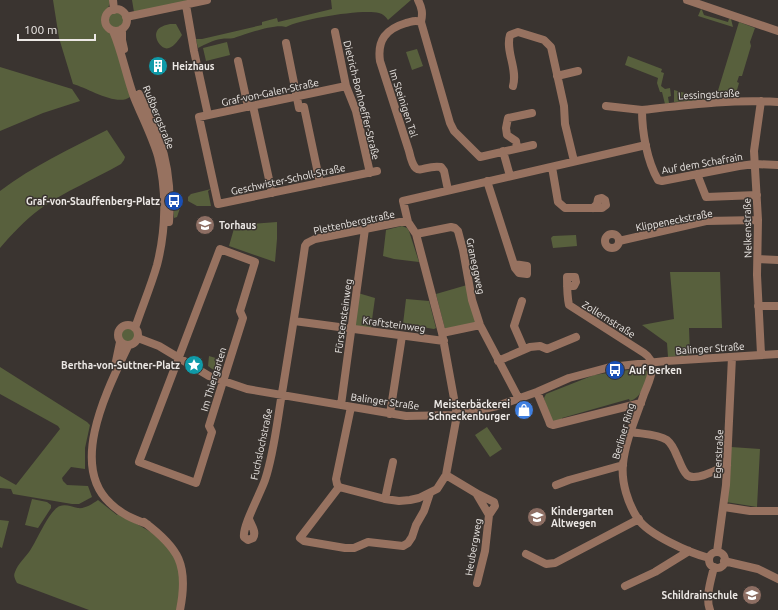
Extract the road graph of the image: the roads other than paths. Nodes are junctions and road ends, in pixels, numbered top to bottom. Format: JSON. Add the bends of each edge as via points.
{"nodes":[{"id":1,"x":113,"y":0,"type":"edge"},
{"id":2,"x":207,"y":0,"type":"edge"},
{"id":3,"x":418,"y":0,"type":"edge"},
{"id":4,"x":687,"y":0,"type":"edge"},
{"id":5,"x":186,"y":5,"type":"junction"},
{"id":6,"x":114,"y":10,"type":"junction"},
{"id":7,"x":126,"y":18,"type":"junction"},
{"id":8,"x":421,"y":22,"type":"junction"},
{"id":9,"x":122,"y":29,"type":"junction"},
{"id":10,"x":113,"y":30,"type":"junction"},
{"id":11,"x":335,"y":32,"type":"dead end"},
{"id":12,"x":778,"y":32,"type":"edge"},
{"id":13,"x":286,"y":43,"type":"dead end"},
{"id":14,"x":238,"y":62,"type":"dead end"},
{"id":15,"x":578,"y":71,"type":"dead end"},
{"id":16,"x":557,"y":76,"type":"junction"},
{"id":17,"x":346,"y":86,"type":"junction"},
{"id":18,"x":513,"y":86,"type":"dead end"},
{"id":19,"x":297,"y":97,"type":"junction"},
{"id":20,"x":761,"y":101,"type":"junction"},
{"id":21,"x":778,"y":102,"type":"edge"},
{"id":22,"x":606,"y":106,"type":"dead end"},
{"id":23,"x":250,"y":107,"type":"junction"},
{"id":24,"x":642,"y":110,"type":"junction"},
{"id":25,"x":532,"y":113,"type":"dead end"},
{"id":26,"x":208,"y":115,"type":"junction"},
{"id":27,"x":199,"y":117,"type":"joint"},
{"id":28,"x":533,"y":145,"type":"dead end"},
{"id":29,"x":646,"y":145,"type":"junction"},
{"id":30,"x":517,"y":148,"type":"junction"},
{"id":31,"x":503,"y":151,"type":"junction"},
{"id":32,"x":574,"y":161,"type":"junction"},
{"id":33,"x":755,"y":164,"type":"junction"},
{"id":34,"x":778,"y":165,"type":"edge"},
{"id":35,"x":552,"y":167,"type":"junction"},
{"id":36,"x":373,"y":172,"type":"joint"},
{"id":37,"x":697,"y":174,"type":"junction"},
{"id":38,"x":510,"y":176,"type":"junction"},
{"id":39,"x":487,"y":181,"type":"junction"},
{"id":40,"x":320,"y":183,"type":"junction"},
{"id":41,"x":448,"y":190,"type":"junction"},
{"id":42,"x":272,"y":193,"type":"junction"},
{"id":43,"x":757,"y":195,"type":"junction"},
{"id":44,"x":593,"y":208,"type":"dead end"},
{"id":45,"x":758,"y":220,"type":"junction"},
{"id":46,"x":408,"y":222,"type":"junction"},
{"id":47,"x":365,"y":229,"type":"junction"},
{"id":48,"x":416,"y":234,"type":"junction"},
{"id":49,"x":619,"y":241,"type":"dead end"},
{"id":50,"x":758,"y":259,"type":"junction"},
{"id":51,"x":158,"y":260,"type":"junction"},
{"id":52,"x":778,"y":260,"type":"edge"},
{"id":53,"x":514,"y":264,"type":"dead end"},
{"id":54,"x":567,"y":286,"type":"dead end"},
{"id":55,"x":522,"y":301,"type":"dead end"},
{"id":56,"x":758,"y":306,"type":"junction"},
{"id":57,"x":778,"y":306,"type":"edge"},
{"id":58,"x":294,"y":321,"type":"junction"},
{"id":59,"x":480,"y":325,"type":"junction"},
{"id":60,"x":131,"y":326,"type":"junction"},
{"id":61,"x":351,"y":328,"type":"junction"},
{"id":62,"x":442,"y":333,"type":"junction"},
{"id":63,"x":402,"y":336,"type":"junction"},
{"id":64,"x":576,"y":337,"type":"dead end"},
{"id":65,"x":138,"y":338,"type":"junction"},
{"id":66,"x":444,"y":341,"type":"junction"},
{"id":67,"x":124,"y":344,"type":"junction"},
{"id":68,"x":524,"y":349,"type":"junction"},
{"id":69,"x":761,"y":354,"type":"junction"},
{"id":70,"x":778,"y":354,"type":"edge"},
{"id":71,"x":732,"y":357,"type":"junction"},
{"id":72,"x":179,"y":358,"type":"junction"},
{"id":73,"x":498,"y":361,"type":"junction"},
{"id":74,"x":652,"y":362,"type":"junction"},
{"id":75,"x":223,"y":382,"type":"junction"},
{"id":76,"x":537,"y":392,"type":"junction"},
{"id":77,"x":281,"y":395,"type":"junction"},
{"id":78,"x":519,"y":399,"type":"junction"},
{"id":79,"x":641,"y":402,"type":"junction"},
{"id":80,"x":340,"y":405,"type":"junction"},
{"id":81,"x":351,"y":407,"type":"junction"},
{"id":82,"x":390,"y":414,"type":"junction"},
{"id":83,"x":457,"y":415,"type":"junction"},
{"id":84,"x":631,"y":432,"type":"junction"},
{"id":85,"x":393,"y":462,"type":"dead end"},
{"id":86,"x":623,"y":465,"type":"junction"},
{"id":87,"x":727,"y":465,"type":"junction"},
{"id":88,"x":446,"y":475,"type":"junction"},
{"id":89,"x":556,"y":485,"type":"dead end"},
{"id":90,"x":339,"y":487,"type":"junction"},
{"id":91,"x":430,"y":493,"type":"junction"},
{"id":92,"x":385,"y":499,"type":"junction"},
{"id":93,"x":724,"y":508,"type":"junction"},
{"id":94,"x":778,"y":511,"type":"edge"},
{"id":95,"x":249,"y":519,"type":"dead end"},
{"id":96,"x":638,"y":519,"type":"junction"},
{"id":97,"x":688,"y":551,"type":"junction"},
{"id":98,"x":718,"y":552,"type":"junction"},
{"id":99,"x":526,"y":554,"type":"dead end"},
{"id":100,"x":709,"y":558,"type":"junction"},
{"id":101,"x":724,"y":561,"type":"junction"},
{"id":102,"x":714,"y":567,"type":"junction"},
{"id":103,"x":778,"y":579,"type":"edge"},
{"id":104,"x":477,"y":583,"type":"dead end"},
{"id":105,"x":624,"y":586,"type":"dead end"},
{"id":106,"x":180,"y":610,"type":"edge"},
{"id":107,"x":710,"y":610,"type":"edge"}],
"edges":[{"from":1,"to":6,"type":"street"},
{"from":2,"to":5,"type":"street"},
{"from":3,"to":8,"type":"street","via":[[422,7]]},
{"from":4,"to":12,"type":"street"},
{"from":5,"to":7,"type":"street"},
{"from":5,"to":26,"type":"street"},
{"from":6,"to":7,"type":"street","via":[[121,11]]},
{"from":6,"to":10,"type":"street","via":[[108,13],[105,22]]},
{"from":7,"to":9,"type":"street","via":[[126,24]]},
{"from":8,"to":31,"type":"street","via":[[454,131],[480,157]]},
{"from":8,"to":41,"type":"street","name":"Im Steinigen Tal","via":[[415,20],[398,25],[389,31],[383,37],[379,52],[380,61],[412,164],[420,169],[441,167]]},
{"from":9,"to":10,"type":"street"},
{"from":9,"to":51,"type":"street","name":"Rußbergstraße","via":[[129,68],[159,138],[169,179],[168,225]]},
{"from":10,"to":51,"type":"street","name":"Rußbergstraße","via":[[132,90],[158,157],[164,213]]},
{"from":11,"to":17,"type":"street","name":"Dietrich-Bonhoeffer-Straße"},
{"from":13,"to":19,"type":"street"},
{"from":14,"to":23,"type":"street"},
{"from":15,"to":16,"type":"street"},
{"from":16,"to":18,"type":"street","via":[[551,47],[544,40],[518,32],[510,35],[508,42],[515,79]]},
{"from":16,"to":32,"type":"street"},
{"from":17,"to":19,"type":"street","name":"Graf-von-Galen-Straße"},
{"from":17,"to":36,"type":"street","name":"Dietrich-Bonhoeffer-Straße","via":[[356,111]]},
{"from":19,"to":23,"type":"street","name":"Graf-von-Galen-Straße"},
{"from":19,"to":40,"type":"street","via":[[299,108],[304,107]]},
{"from":20,"to":21,"type":"street","name":"Lessingstraße"},
{"from":20,"to":24,"type":"street","name":"Lessingstraße","via":[[676,105]]},
{"from":20,"to":33,"type":"street","name":"Nelkenstraße","via":[[754,151]]},
{"from":22,"to":24,"type":"street","name":"Lessingstraße"},
{"from":23,"to":26,"type":"street","name":"Graf-von-Galen-Straße"},
{"from":23,"to":42,"type":"street"},
{"from":24,"to":29,"type":"street"},
{"from":25,"to":30,"type":"street","via":[[508,118],[507,135],[516,141]]},
{"from":26,"to":27,"type":"street","name":"Graf-von-Galen-Straße"},
{"from":27,"to":42,"type":"street","name":"Geschwister-Scholl-Straße","via":[[218,204]]},
{"from":28,"to":30,"type":"street"},
{"from":29,"to":32,"type":"street"},
{"from":29,"to":37,"type":"street","name":"Auf dem Schafrain","via":[[658,180]]},
{"from":30,"to":31,"type":"street"},
{"from":31,"to":38,"type":"street"},
{"from":32,"to":35,"type":"street"},
{"from":33,"to":34,"type":"street","name":"Auf dem Schafrain"},
{"from":33,"to":37,"type":"street","name":"Auf dem Schafrain"},
{"from":33,"to":43,"type":"street","name":"Nelkenstraße"},
{"from":35,"to":38,"type":"street"},
{"from":35,"to":44,"type":"street","via":[[558,202],[565,208]]},
{"from":36,"to":40,"type":"street","name":"Geschwister-Scholl-Straße"},
{"from":37,"to":43,"type":"street","via":[[706,197]]},
{"from":38,"to":39,"type":"street"},
{"from":39,"to":41,"type":"street"},
{"from":39,"to":53,"type":"street"},
{"from":40,"to":42,"type":"street","name":"Geschwister-Scholl-Straße"},
{"from":41,"to":46,"type":"street","via":[[403,201]]},
{"from":43,"to":45,"type":"street","name":"Nelkenstraße"},
{"from":45,"to":49,"type":"street","name":"Klippeneckstraße","via":[[706,221]]},
{"from":45,"to":50,"type":"street","name":"Nelkenstraße"},
{"from":46,"to":47,"type":"street","name":"Plettenbergstraße"},
{"from":46,"to":48,"type":"street","name":"Plettenbergstraße"},
{"from":47,"to":58,"type":"street","name":"Plettenbergstraße","via":[[307,243]]},
{"from":47,"to":61,"type":"street","name":"Fürstensteinweg"},
{"from":48,"to":59,"type":"street","name":"Graneggweg","via":[[456,228]]},
{"from":48,"to":62,"type":"street","name":"Plettenbergstraße"},
{"from":50,"to":52,"type":"street"},
{"from":50,"to":56,"type":"street","name":"Nelkenstraße"},
{"from":51,"to":60,"type":"street","name":"Rußbergstraße","via":[[147,293]]},
{"from":54,"to":74,"type":"street","name":"Zollernstraße","via":[[569,305],[644,352]]},
{"from":55,"to":68,"type":"street","via":[[514,326]]},
{"from":56,"to":57,"type":"street"},
{"from":56,"to":69,"type":"street","name":"Nelkenstraße"},
{"from":58,"to":61,"type":"street","name":"Kraftsteinweg"},
{"from":58,"to":77,"type":"street","name":"Plettenbergstraße"},
{"from":59,"to":62,"type":"street"},
{"from":59,"to":73,"type":"street","name":"Graneggweg"},
{"from":60,"to":65,"type":"street","via":[[138,333]]},
{"from":60,"to":67,"type":"street","name":"Rußbergstraße","via":[[124,326],[119,330],[118,336]]},
{"from":61,"to":63,"type":"street","name":"Kraftsteinweg"},
{"from":61,"to":80,"type":"street","name":"Fürstensteinweg"},
{"from":62,"to":66,"type":"street","name":"Plettenbergstraße"},
{"from":63,"to":66,"type":"street","name":"Kraftsteinweg"},
{"from":63,"to":82,"type":"street"},
{"from":64,"to":68,"type":"street","via":[[547,348],[540,346]]},
{"from":65,"to":67,"type":"street","via":[[133,344]]},
{"from":65,"to":72,"type":"street","name":"Balinger Straße","via":[[155,344]]},
{"from":66,"to":83,"type":"street","name":"Plettenbergstraße"},
{"from":67,"to":106,"type":"street","name":"Rußbergstraße","via":[[93,440],[92,461],[95,480],[103,496],[110,503],[125,514],[147,524],[172,546],[180,562],[183,586]]},
{"from":68,"to":73,"type":"street"},
{"from":69,"to":70,"type":"street","name":"Balinger Straße"},
{"from":69,"to":71,"type":"street","name":"Balinger Straße"},
{"from":71,"to":74,"type":"street","name":"Balinger Straße"},
{"from":71,"to":87,"type":"street","name":"Egerstraße"},
{"from":72,"to":75,"type":"street","name":"Balinger Straße"},
{"from":72,"to":75,"type":"street","name":"Im Thiergarten","via":[[220,249],[255,262],[240,311],[243,318]]},
{"from":72,"to":75,"type":"street","name":"Im Thiergarten","via":[[139,462],[196,484],[212,432],[209,426]]},
{"from":73,"to":78,"type":"street","name":"Graneggweg"},
{"from":74,"to":76,"type":"street","name":"Balinger Straße","via":[[610,367],[569,378]]},
{"from":74,"to":79,"type":"street","name":"Berliner Ring","via":[[651,375]]},
{"from":75,"to":77,"type":"street","name":"Balinger Straße"},
{"from":76,"to":78,"type":"street","name":"Balinger Straße"},
{"from":76,"to":79,"type":"street","via":[[548,421],[553,425]]},
{"from":77,"to":80,"type":"street","name":"Balinger Straße"},
{"from":77,"to":95,"type":"street","name":"Fuchslochstraße","via":[[265,479]]},
{"from":78,"to":83,"type":"street","name":"Balinger Straße"},
{"from":79,"to":84,"type":"street","name":"Berliner Ring"},
{"from":80,"to":81,"type":"street","name":"Balinger Straße"},
{"from":81,"to":82,"type":"street","name":"Balinger Straße"},
{"from":81,"to":90,"type":"street","via":[[336,479]]},
{"from":82,"to":83,"type":"street","name":"Balinger Straße","via":[[420,417]]},
{"from":83,"to":88,"type":"street"},
{"from":84,"to":86,"type":"street","name":"Berliner Ring"},
{"from":84,"to":87,"type":"street","via":[[668,440],[687,475],[692,477],[698,478]]},
{"from":85,"to":92,"type":"street"},
{"from":86,"to":89,"type":"street"},
{"from":86,"to":96,"type":"street","name":"Berliner Ring","via":[[625,487]]},
{"from":87,"to":93,"type":"street","name":"Egerstraße"},
{"from":88,"to":91,"type":"street","via":[[437,489]]},
{"from":88,"to":104,"type":"street","name":"Heubergweg","via":[[476,493],[490,515]]},
{"from":90,"to":91,"type":"street","via":[[300,538],[304,541],[345,548],[354,548],[368,542],[403,546],[412,537]]},
{"from":90,"to":92,"type":"street"},
{"from":91,"to":92,"type":"street","via":[[410,500]]},
{"from":93,"to":94,"type":"street"},
{"from":93,"to":98,"type":"street","name":"Egerstraße"},
{"from":96,"to":97,"type":"street","name":"Berliner Ring","via":[[666,540]]},
{"from":96,"to":99,"type":"street","via":[[555,563],[546,564]]},
{"from":97,"to":100,"type":"street","name":"Berliner Ring"},
{"from":97,"to":105,"type":"street","via":[[655,572]]},
{"from":98,"to":100,"type":"street"},
{"from":98,"to":101,"type":"street"},
{"from":100,"to":102,"type":"street","via":[[710,564]]},
{"from":101,"to":102,"type":"street","via":[[721,566]]},
{"from":101,"to":103,"type":"street","via":[[758,569]]},
{"from":102,"to":107,"type":"street","via":[[709,589]]}]}
